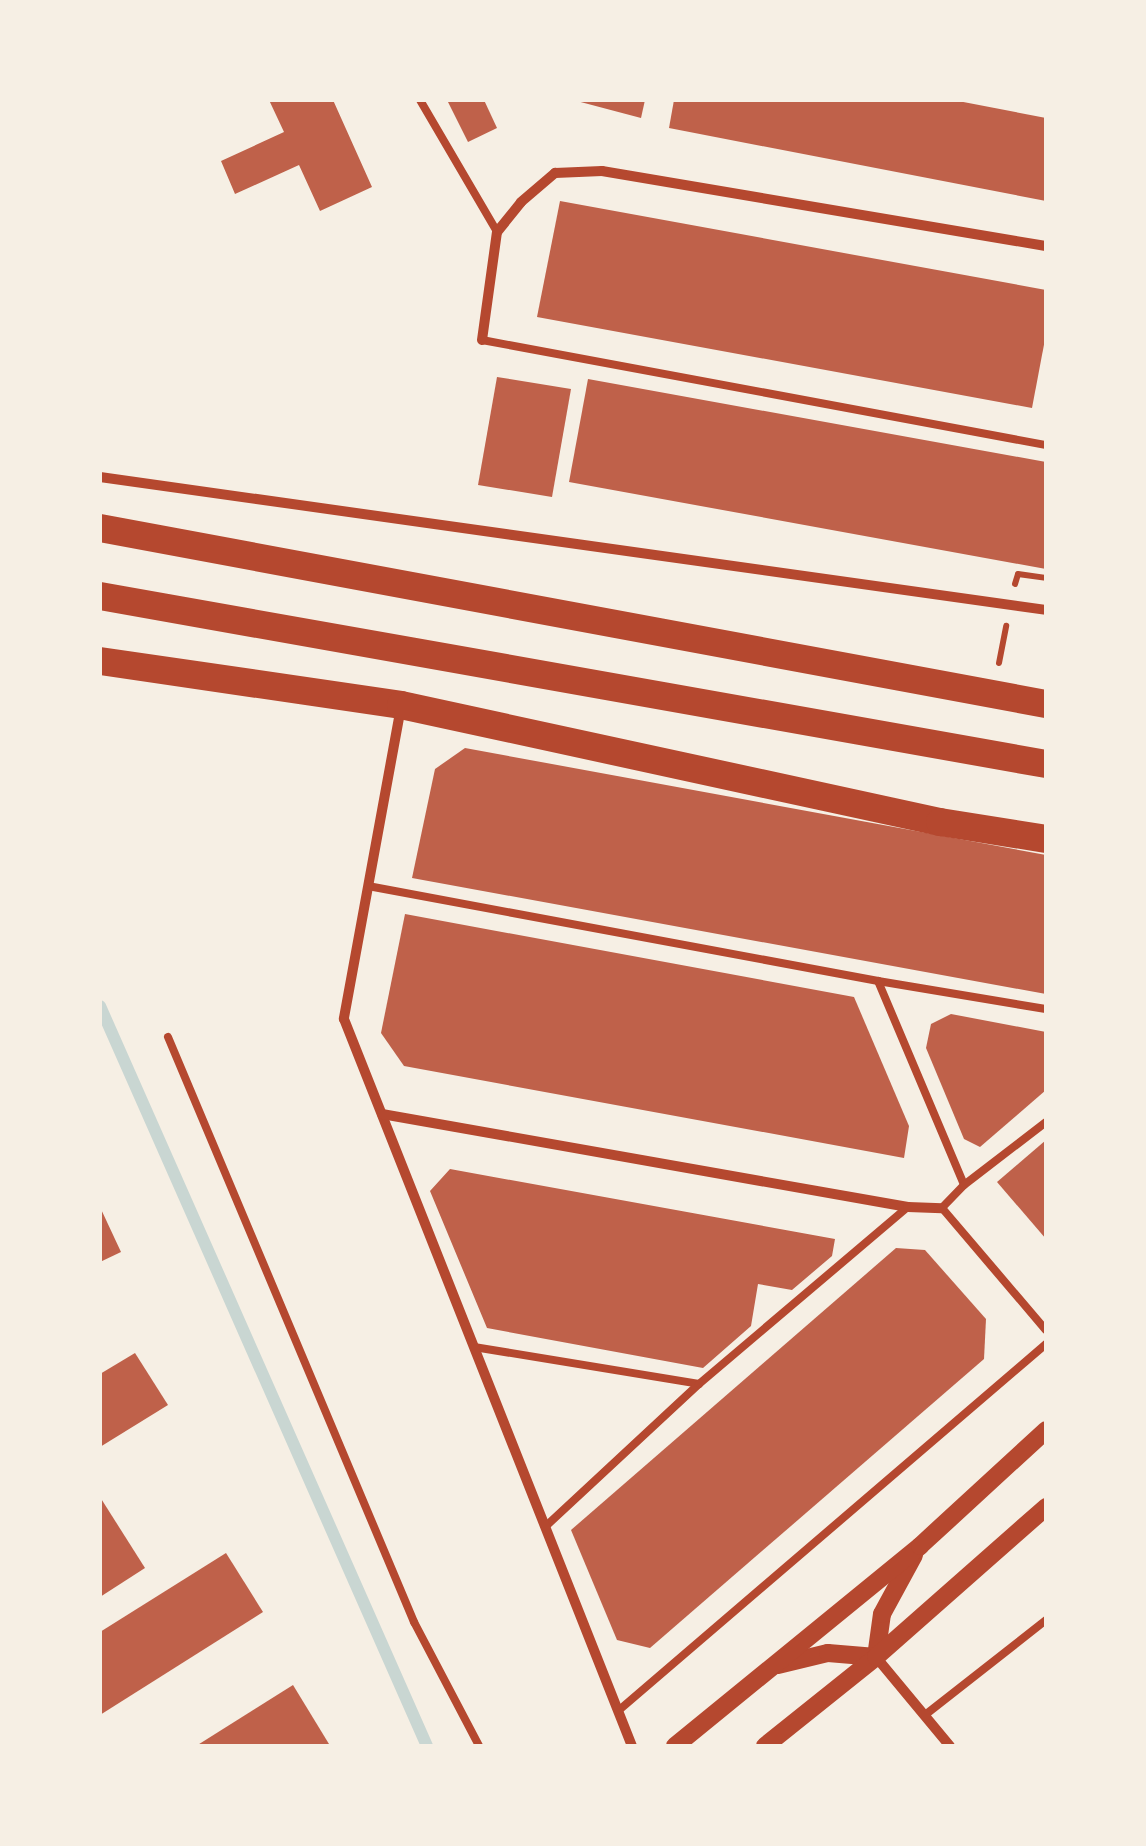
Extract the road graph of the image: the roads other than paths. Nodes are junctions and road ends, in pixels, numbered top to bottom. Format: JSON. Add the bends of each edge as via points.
{"nodes":[{"id":1,"x":420,"y":100,"type":"edge"},
{"id":2,"x":497,"y":232,"type":"junction"},
{"id":3,"x":1046,"y":246,"type":"edge"},
{"id":4,"x":482,"y":340,"type":"joint"},
{"id":5,"x":1046,"y":445,"type":"edge"},
{"id":6,"x":100,"y":476,"type":"edge"},
{"id":7,"x":100,"y":528,"type":"edge"},
{"id":8,"x":100,"y":596,"type":"edge"},
{"id":9,"x":1046,"y":610,"type":"edge"},
{"id":10,"x":100,"y":661,"type":"edge"},
{"id":11,"x":401,"y":704,"type":"junction"},
{"id":12,"x":1046,"y":704,"type":"edge"},
{"id":13,"x":1046,"y":764,"type":"edge"},
{"id":14,"x":1046,"y":839,"type":"edge"},
{"id":15,"x":368,"y":886,"type":"junction"},
{"id":16,"x":878,"y":981,"type":"junction"},
{"id":17,"x":1046,"y":1009,"type":"edge"},
{"id":18,"x":168,"y":1037,"type":"dead end"},
{"id":19,"x":382,"y":1114,"type":"junction"},
{"id":20,"x":1046,"y":1122,"type":"edge"},
{"id":21,"x":964,"y":1185,"type":"junction"},
{"id":22,"x":908,"y":1207,"type":"junction"},
{"id":23,"x":942,"y":1208,"type":"junction"},
{"id":24,"x":1046,"y":1330,"type":"edge"},
{"id":25,"x":1046,"y":1344,"type":"edge"},
{"id":26,"x":474,"y":1347,"type":"junction"},
{"id":27,"x":699,"y":1384,"type":"junction"},
{"id":28,"x":1046,"y":1430,"type":"edge"},
{"id":29,"x":1046,"y":1507,"type":"edge"},
{"id":30,"x":545,"y":1526,"type":"junction"},
{"id":31,"x":920,"y":1546,"type":"junction"},
{"id":32,"x":1046,"y":1620,"type":"edge"},
{"id":33,"x":876,"y":1657,"type":"junction"},
{"id":34,"x":774,"y":1666,"type":"junction"},
{"id":35,"x":618,"y":1711,"type":"junction"},
{"id":36,"x":924,"y":1715,"type":"junction"},
{"id":37,"x":479,"y":1746,"type":"edge"},
{"id":38,"x":632,"y":1746,"type":"edge"},
{"id":39,"x":674,"y":1746,"type":"edge"},
{"id":40,"x":766,"y":1746,"type":"edge"},
{"id":41,"x":950,"y":1746,"type":"edge"}],
"edges":[{"from":1,"to":2,"type":"lane"},
{"from":2,"to":3,"type":"street","via":[[554,173],[602,170]]},
{"from":2,"to":4,"type":"street"},
{"from":4,"to":5,"type":"lane"},
{"from":6,"to":9,"type":"street"},
{"from":7,"to":12,"type":"highway"},
{"from":8,"to":13,"type":"highway"},
{"from":10,"to":11,"type":"highway"},
{"from":11,"to":14,"type":"highway","via":[[940,822]]},
{"from":11,"to":15,"type":"street"},
{"from":15,"to":16,"type":"lane"},
{"from":15,"to":19,"type":"street","via":[[344,1019]]},
{"from":16,"to":17,"type":"lane"},
{"from":16,"to":21,"type":"lane"},
{"from":18,"to":37,"type":"lane","via":[[414,1622]]},
{"from":19,"to":22,"type":"street"},
{"from":19,"to":26,"type":"street"},
{"from":20,"to":21,"type":"lane"},
{"from":21,"to":23,"type":"lane"},
{"from":22,"to":23,"type":"street"},
{"from":22,"to":27,"type":"lane"},
{"from":23,"to":24,"type":"lane"},
{"from":25,"to":35,"type":"lane"},
{"from":26,"to":27,"type":"lane"},
{"from":26,"to":30,"type":"street"},
{"from":27,"to":30,"type":"lane"},
{"from":28,"to":31,"type":"street"},
{"from":29,"to":33,"type":"street"},
{"from":30,"to":35,"type":"street"},
{"from":31,"to":33,"type":"street","via":[[882,1614]]},
{"from":31,"to":34,"type":"street"},
{"from":32,"to":36,"type":"lane"},
{"from":33,"to":34,"type":"street","via":[[828,1653]]},
{"from":33,"to":36,"type":"street"},
{"from":33,"to":40,"type":"street"},
{"from":34,"to":39,"type":"street"},
{"from":35,"to":38,"type":"street"},
{"from":36,"to":41,"type":"street"}]}
